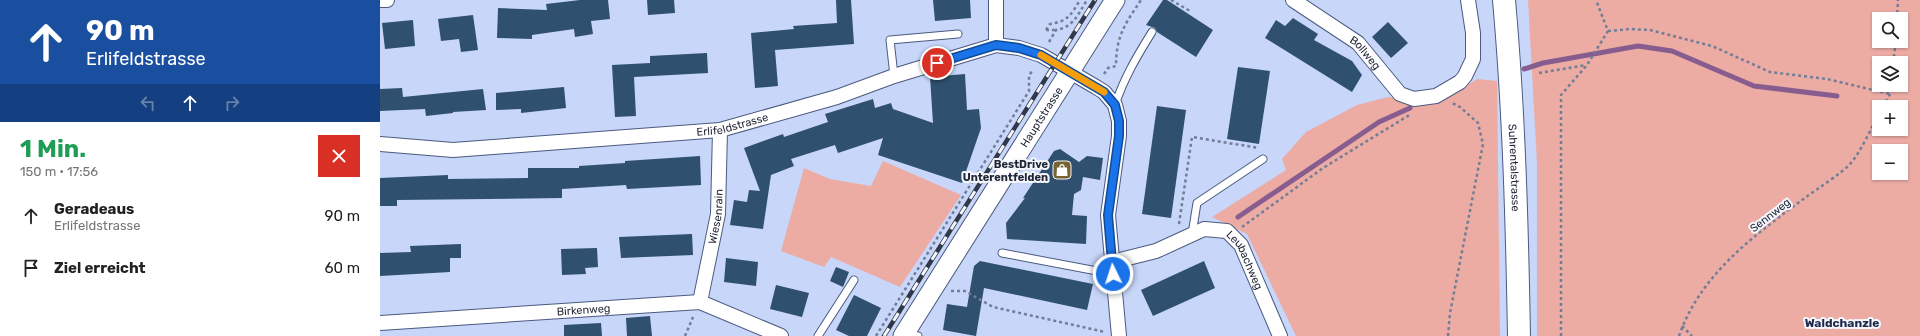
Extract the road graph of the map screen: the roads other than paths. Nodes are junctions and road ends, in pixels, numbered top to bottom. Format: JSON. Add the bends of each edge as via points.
{"nodes":[{"id":1,"x":380,"y":0,"type":"edge"},
{"id":2,"x":387,"y":0,"type":"edge"},
{"id":3,"x":996,"y":0,"type":"edge"},
{"id":4,"x":1115,"y":0,"type":"edge"},
{"id":5,"x":1292,"y":0,"type":"edge"},
{"id":6,"x":1468,"y":0,"type":"edge"},
{"id":7,"x":1504,"y":0,"type":"edge"},
{"id":8,"x":1152,"y":32,"type":"dead end"},
{"id":9,"x":958,"y":34,"type":"dead end"},
{"id":10,"x":996,"y":45,"type":"junction"},
{"id":11,"x":1069,"y":72,"type":"junction"},
{"id":12,"x":894,"y":76,"type":"junction"},
{"id":13,"x":1115,"y":105,"type":"junction"},
{"id":14,"x":720,"y":130,"type":"junction"},
{"id":15,"x":380,"y":144,"type":"edge"},
{"id":16,"x":1262,"y":159,"type":"road end"},
{"id":17,"x":1192,"y":234,"type":"junction"},
{"id":18,"x":1002,"y":253,"type":"dead end"},
{"id":19,"x":1112,"y":268,"type":"junction"},
{"id":20,"x":854,"y":280,"type":"dead end"},
{"id":21,"x":700,"y":302,"type":"junction"},
{"id":22,"x":380,"y":324,"type":"edge"},
{"id":23,"x":909,"y":335,"type":"edge"},
{"id":24,"x":781,"y":336,"type":"edge"},
{"id":25,"x":818,"y":336,"type":"edge"},
{"id":26,"x":1119,"y":336,"type":"edge"},
{"id":27,"x":1280,"y":336,"type":"edge"},
{"id":28,"x":1519,"y":336,"type":"edge"}],
"edges":[{"from":1,"to":2,"type":"street"},
{"from":3,"to":10,"type":"street"},
{"from":4,"to":11,"type":"main road","name":"Hauptstrasse"},
{"from":5,"to":6,"type":"street","name":"Bollweg","via":[[1358,43],[1400,94],[1414,99],[1436,96],[1460,82],[1465,76],[1472,59],[1473,33]]},
{"from":7,"to":28,"type":"main road","name":"Suhrentalstrasse","via":[[1513,111]]},
{"from":8,"to":13,"type":"lane","via":[[1130,67]]},
{"from":9,"to":12,"type":"lane","via":[[890,40]]},
{"from":10,"to":11,"type":"street","name":"Erlifeldstrasse","via":[[1019,48],[1041,55]]},
{"from":10,"to":12,"type":"street","name":"Erlifeldstrasse"},
{"from":11,"to":13,"type":"street","name":"Erlifeldstrasse","via":[[1104,92]]},
{"from":11,"to":23,"type":"main road","name":"Hauptstrasse","via":[[933,288]]},
{"from":12,"to":14,"type":"street","name":"Erlifeldstrasse","via":[[837,97]]},
{"from":13,"to":19,"type":"street","via":[[1119,136],[1108,215]]},
{"from":14,"to":15,"type":"street","name":"Erlifeldstrasse","via":[[454,150]]},
{"from":14,"to":21,"type":"street","name":"Wiesenrain","via":[[718,214]]},
{"from":16,"to":17,"type":"lane","via":[[1197,203]]},
{"from":17,"to":19,"type":"street","name":"Leubachweg"},
{"from":17,"to":27,"type":"street","name":"Leubachweg","via":[[1204,229],[1227,231],[1241,245]]},
{"from":18,"to":19,"type":"lane"},
{"from":19,"to":26,"type":"street"},
{"from":20,"to":25,"type":"lane"},
{"from":21,"to":22,"type":"street","name":"Birkenweg"},
{"from":21,"to":24,"type":"street","name":"Birkenweg"}]}
